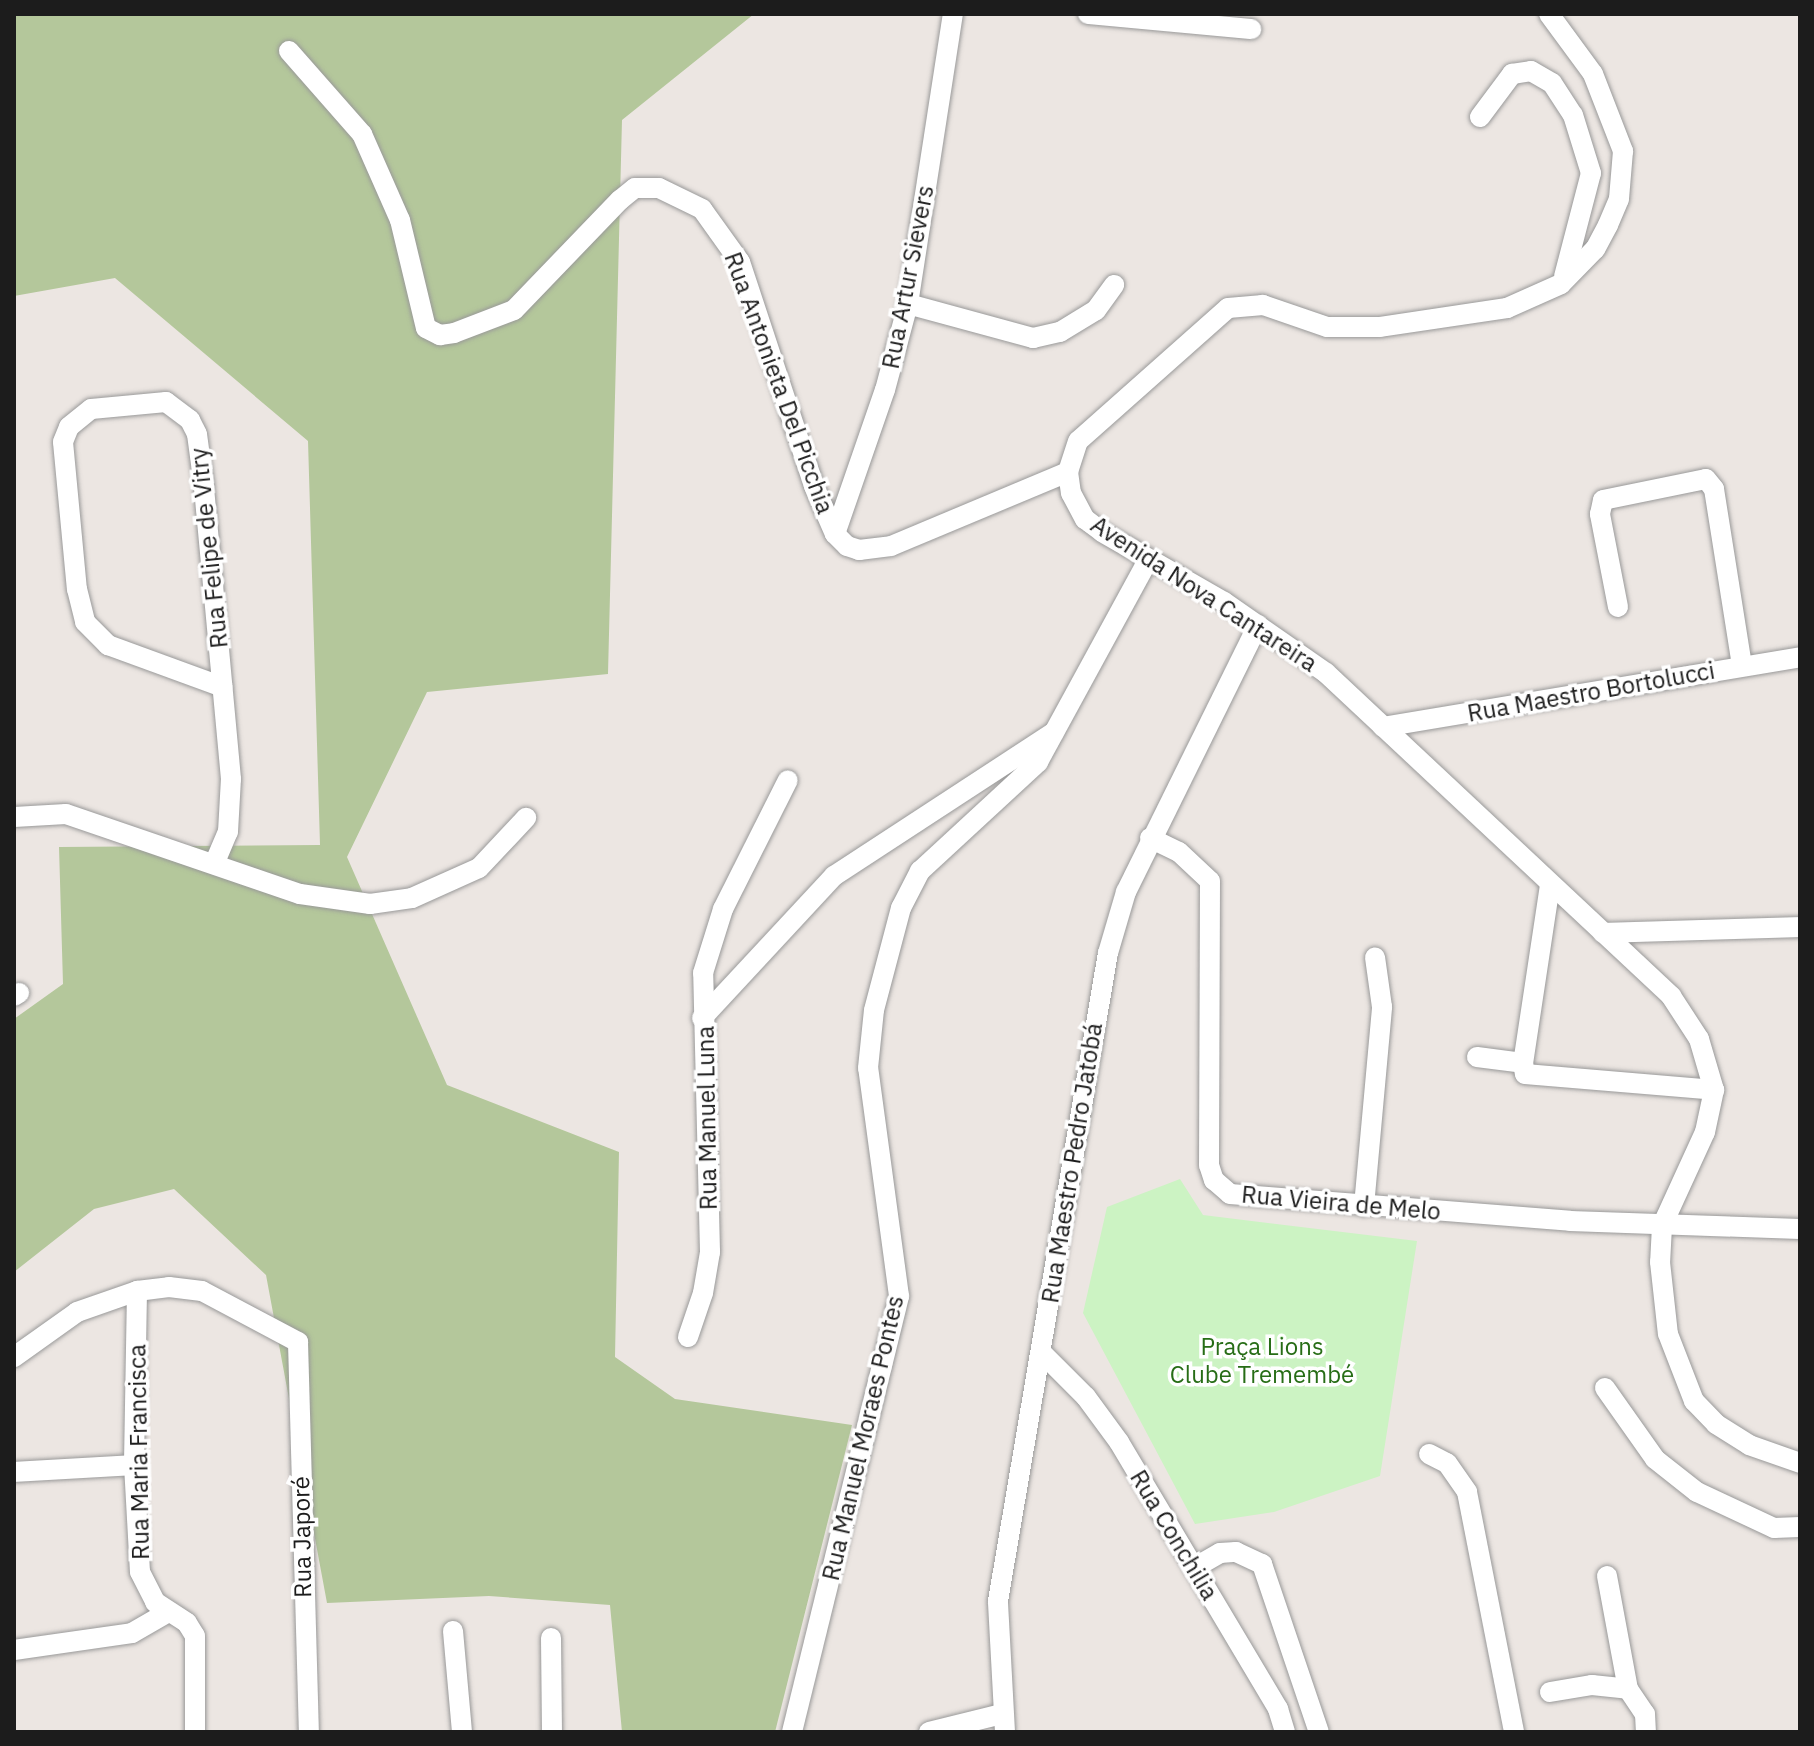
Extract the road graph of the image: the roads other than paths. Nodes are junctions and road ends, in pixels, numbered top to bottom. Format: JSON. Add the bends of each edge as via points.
{"nodes":[{"id":1,"x":953,"y":14,"type":"edge"},
{"id":2,"x":1088,"y":14,"type":"edge"},
{"id":3,"x":1549,"y":14,"type":"edge"},
{"id":4,"x":1251,"y":29,"type":"dead end"},
{"id":5,"x":289,"y":51,"type":"dead end"},
{"id":6,"x":1480,"y":117,"type":"dead end"},
{"id":7,"x":1561,"y":284,"type":"junction"},
{"id":8,"x":1114,"y":285,"type":"dead end"},
{"id":9,"x":908,"y":304,"type":"junction"},
{"id":10,"x":1068,"y":472,"type":"junction"},
{"id":11,"x":835,"y":534,"type":"junction"},
{"id":12,"x":1148,"y":560,"type":"junction"},
{"id":13,"x":1618,"y":607,"type":"dead end"},
{"id":14,"x":1258,"y":625,"type":"junction"},
{"id":15,"x":1800,"y":657,"type":"edge"},
{"id":16,"x":1742,"y":665,"type":"junction"},
{"id":17,"x":223,"y":687,"type":"junction"},
{"id":18,"x":1383,"y":727,"type":"junction"},
{"id":19,"x":1057,"y":730,"type":"junction"},
{"id":20,"x":788,"y":780,"type":"dead end"},
{"id":21,"x":14,"y":817,"type":"edge"},
{"id":22,"x":526,"y":818,"type":"dead end"},
{"id":23,"x":1150,"y":838,"type":"junction"},
{"id":24,"x":215,"y":862,"type":"junction"},
{"id":25,"x":1550,"y":885,"type":"junction"},
{"id":26,"x":1800,"y":927,"type":"edge"},
{"id":27,"x":1603,"y":933,"type":"junction"},
{"id":28,"x":1375,"y":957,"type":"dead end"},
{"id":29,"x":702,"y":1018,"type":"junction"},
{"id":30,"x":1477,"y":1057,"type":"dead end"},
{"id":31,"x":1523,"y":1063,"type":"junction"},
{"id":32,"x":1714,"y":1090,"type":"junction"},
{"id":33,"x":1364,"y":1206,"type":"junction"},
{"id":34,"x":1662,"y":1226,"type":"junction"},
{"id":35,"x":1800,"y":1229,"type":"edge"},
{"id":36,"x":137,"y":1291,"type":"junction"},
{"id":37,"x":688,"y":1337,"type":"dead end"},
{"id":38,"x":1042,"y":1353,"type":"junction"},
{"id":39,"x":14,"y":1357,"type":"edge"},
{"id":40,"x":1605,"y":1388,"type":"dead end"},
{"id":41,"x":1429,"y":1454,"type":"dead end"},
{"id":42,"x":1800,"y":1463,"type":"edge"},
{"id":43,"x":134,"y":1465,"type":"junction"},
{"id":44,"x":14,"y":1472,"type":"edge"},
{"id":45,"x":1800,"y":1527,"type":"edge"},
{"id":46,"x":1194,"y":1568,"type":"junction"},
{"id":47,"x":1607,"y":1576,"type":"dead end"},
{"id":48,"x":166,"y":1613,"type":"junction"},
{"id":49,"x":453,"y":1631,"type":"dead end"},
{"id":50,"x":551,"y":1638,"type":"dead end"},
{"id":51,"x":14,"y":1650,"type":"edge"},
{"id":52,"x":1628,"y":1689,"type":"junction"},
{"id":53,"x":1550,"y":1692,"type":"dead end"},
{"id":54,"x":1003,"y":1723,"type":"edge"},
{"id":55,"x":195,"y":1732,"type":"edge"},
{"id":56,"x":309,"y":1732,"type":"edge"},
{"id":57,"x":462,"y":1732,"type":"edge"},
{"id":58,"x":552,"y":1732,"type":"edge"},
{"id":59,"x":792,"y":1732,"type":"edge"},
{"id":60,"x":929,"y":1732,"type":"edge"},
{"id":61,"x":1285,"y":1732,"type":"edge"},
{"id":62,"x":1319,"y":1732,"type":"edge"},
{"id":63,"x":1514,"y":1732,"type":"edge"},
{"id":64,"x":1646,"y":1732,"type":"edge"}],
"edges":[{"from":1,"to":9,"type":"street","name":"Rua Artur Sievers"},
{"from":2,"to":4,"type":"street"},
{"from":3,"to":7,"type":"street","via":[[1593,74],[1623,151],[1619,199],[1608,225],[1595,249]]},
{"from":5,"to":11,"type":"street","name":"Rua Antonieta Del Picchia","via":[[362,134],[400,220],[426,328],[440,335],[514,310],[635,188],[659,188],[702,209],[740,262]]},
{"from":6,"to":7,"type":"street","via":[[1512,74],[1531,71],[1552,83],[1573,115],[1591,173],[1580,231]]},
{"from":7,"to":10,"type":"street","via":[[1507,308],[1380,327],[1327,327],[1263,305],[1228,308],[1078,441]]},
{"from":8,"to":9,"type":"street","via":[[1096,310],[1060,332],[1033,338]]},
{"from":9,"to":11,"type":"street","name":"Rua Artur Sievers","via":[[885,390]]},
{"from":10,"to":11,"type":"street","name":"Rua Antonieta Del Picchia","via":[[891,546],[859,550]]},
{"from":10,"to":12,"type":"street","name":"Avenida Nova Cantareira","via":[[1071,493],[1085,519]]},
{"from":12,"to":14,"type":"street","name":"Avenida Nova Cantareira"},
{"from":12,"to":19,"type":"street","name":"Rua Manuel Moraes Pontes"},
{"from":13,"to":16,"type":"street","via":[[1600,514],[1603,500],[1706,479],[1714,489]]},
{"from":14,"to":18,"type":"street","name":"Avenida Nova Cantareira","via":[[1326,673]]},
{"from":14,"to":23,"type":"street","name":"Rua Maestro Pedro Jatobá"},
{"from":15,"to":16,"type":"street","name":"Rua Maestro Bortolucci"},
{"from":16,"to":18,"type":"street","name":"Rua Maestro Bortolucci"},
{"from":17,"to":17,"type":"street","name":"Rua Felipe de Vitry","via":[[197,434],[190,420],[166,402],[91,409],[69,427],[63,442],[85,622],[108,645]]},
{"from":17,"to":24,"type":"street","name":"Rua Felipe de Vitry","via":[[232,806]]},
{"from":18,"to":25,"type":"street","name":"Avenida Nova Cantareira"},
{"from":19,"to":29,"type":"street","name":"Rua Manuel Luna","via":[[834,876]]},
{"from":19,"to":59,"type":"street","name":"Rua Manuel Moraes Pontes","via":[[1019,784],[920,871],[901,908],[874,1010],[868,1068],[899,1296]]},
{"from":20,"to":29,"type":"street","via":[[743,866],[708,951]]},
{"from":21,"to":24,"type":"street","via":[[66,814]]},
{"from":22,"to":24,"type":"street","via":[[479,868],[412,898],[331,902]]},
{"from":23,"to":33,"type":"street","name":"Rua Vieira de Melo","via":[[1179,852],[1210,881],[1209,1165],[1214,1180],[1243,1198]]},
{"from":23,"to":38,"type":"street","name":"Rua Maestro Pedro Jatobá","via":[[1126,892],[1108,953]]},
{"from":25,"to":27,"type":"street","name":"Avenida Nova Cantareira"},
{"from":25,"to":31,"type":"street"},
{"from":26,"to":27,"type":"street"},
{"from":27,"to":32,"type":"street","name":"Avenida Nova Cantareira","via":[[1651,975],[1687,1018],[1709,1064]]},
{"from":28,"to":33,"type":"street","via":[[1382,1007]]},
{"from":29,"to":37,"type":"street","name":"Rua Manuel Luna","via":[[710,1252]]},
{"from":30,"to":31,"type":"street"},
{"from":31,"to":32,"type":"street","via":[[1530,1076]]},
{"from":32,"to":34,"type":"street","name":"Avenida Nova Cantareira","via":[[1705,1132]]},
{"from":33,"to":34,"type":"street","name":"Rua Vieira de Melo"},
{"from":34,"to":35,"type":"street","name":"Rua Vieira de Melo"},
{"from":34,"to":42,"type":"street","name":"Avenida Nova Cantareira","via":[[1668,1334],[1694,1401],[1716,1424],[1749,1445]]},
{"from":36,"to":39,"type":"street","via":[[77,1312]]},
{"from":36,"to":43,"type":"street","name":"Rua Maria Francisca"},
{"from":36,"to":56,"type":"street","name":"Rua Japoré","via":[[202,1291],[298,1342]]},
{"from":38,"to":46,"type":"street","name":"Rua Conchilia","via":[[1086,1397],[1119,1442]]},
{"from":38,"to":54,"type":"street","name":"Rua Maestro Pedro Jatobá","via":[[998,1601]]},
{"from":40,"to":45,"type":"street","via":[[1655,1459],[1697,1492],[1774,1528]]},
{"from":41,"to":63,"type":"street","via":[[1447,1463],[1467,1492]]},
{"from":43,"to":44,"type":"street"},
{"from":43,"to":48,"type":"street","name":"Rua Maria Francisca","via":[[140,1572]]},
{"from":46,"to":61,"type":"street","name":"Rua Conchilia","via":[[1278,1709]]},
{"from":46,"to":62,"type":"street","via":[[1220,1553],[1236,1552],[1262,1564]]},
{"from":47,"to":52,"type":"street"},
{"from":48,"to":51,"type":"street","via":[[132,1633]]},
{"from":48,"to":55,"type":"street","name":"Rua Maria Francisca","via":[[187,1623],[195,1636]]},
{"from":49,"to":57,"type":"street"},
{"from":50,"to":58,"type":"street"},
{"from":52,"to":53,"type":"street","via":[[1592,1685]]},
{"from":52,"to":64,"type":"street","via":[[1645,1714]]},
{"from":54,"to":60,"type":"street"}]}
